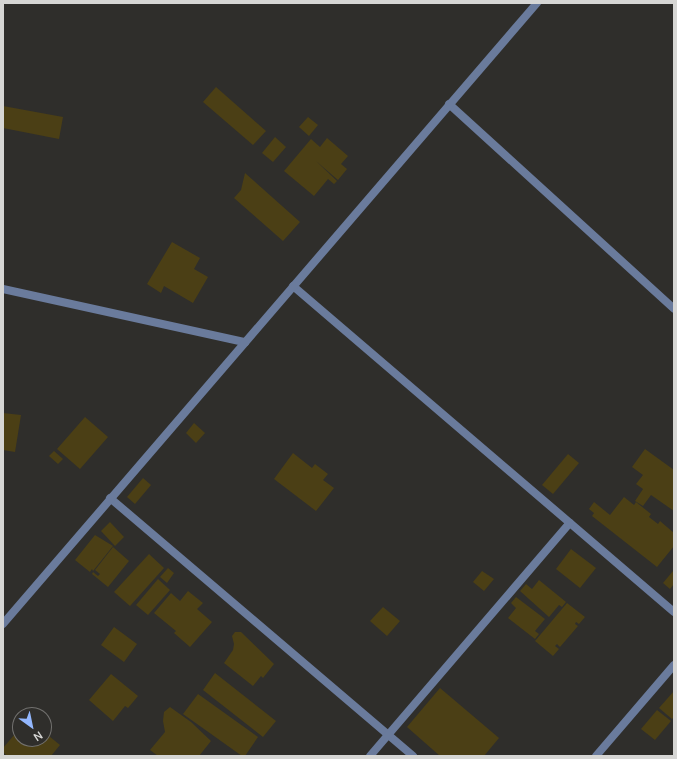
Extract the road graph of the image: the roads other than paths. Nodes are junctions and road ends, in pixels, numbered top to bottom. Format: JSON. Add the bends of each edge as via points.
{"nodes":[{"id":1,"x":537,"y":3,"type":"edge"},
{"id":2,"x":450,"y":104,"type":"junction"},
{"id":3,"x":293,"y":286,"type":"junction"},
{"id":4,"x":3,"y":289,"type":"edge"},
{"id":5,"x":674,"y":309,"type":"edge"},
{"id":6,"x":245,"y":342,"type":"junction"},
{"id":7,"x":110,"y":498,"type":"junction"},
{"id":8,"x":570,"y":523,"type":"junction"},
{"id":9,"x":674,"y":612,"type":"edge"},
{"id":10,"x":3,"y":624,"type":"edge"},
{"id":11,"x":674,"y":665,"type":"edge"},
{"id":12,"x":388,"y":734,"type":"junction"},
{"id":13,"x":370,"y":756,"type":"edge"},
{"id":14,"x":413,"y":756,"type":"edge"},
{"id":15,"x":596,"y":756,"type":"edge"}],
"edges":[{"from":1,"to":2,"type":"street"},
{"from":2,"to":3,"type":"street"},
{"from":2,"to":5,"type":"street"},
{"from":3,"to":6,"type":"street"},
{"from":3,"to":8,"type":"street"},
{"from":4,"to":6,"type":"street"},
{"from":6,"to":7,"type":"street"},
{"from":7,"to":10,"type":"street"},
{"from":7,"to":12,"type":"street"},
{"from":8,"to":9,"type":"street"},
{"from":8,"to":12,"type":"street"},
{"from":11,"to":15,"type":"street"},
{"from":12,"to":13,"type":"street"},
{"from":12,"to":14,"type":"street"}]}
